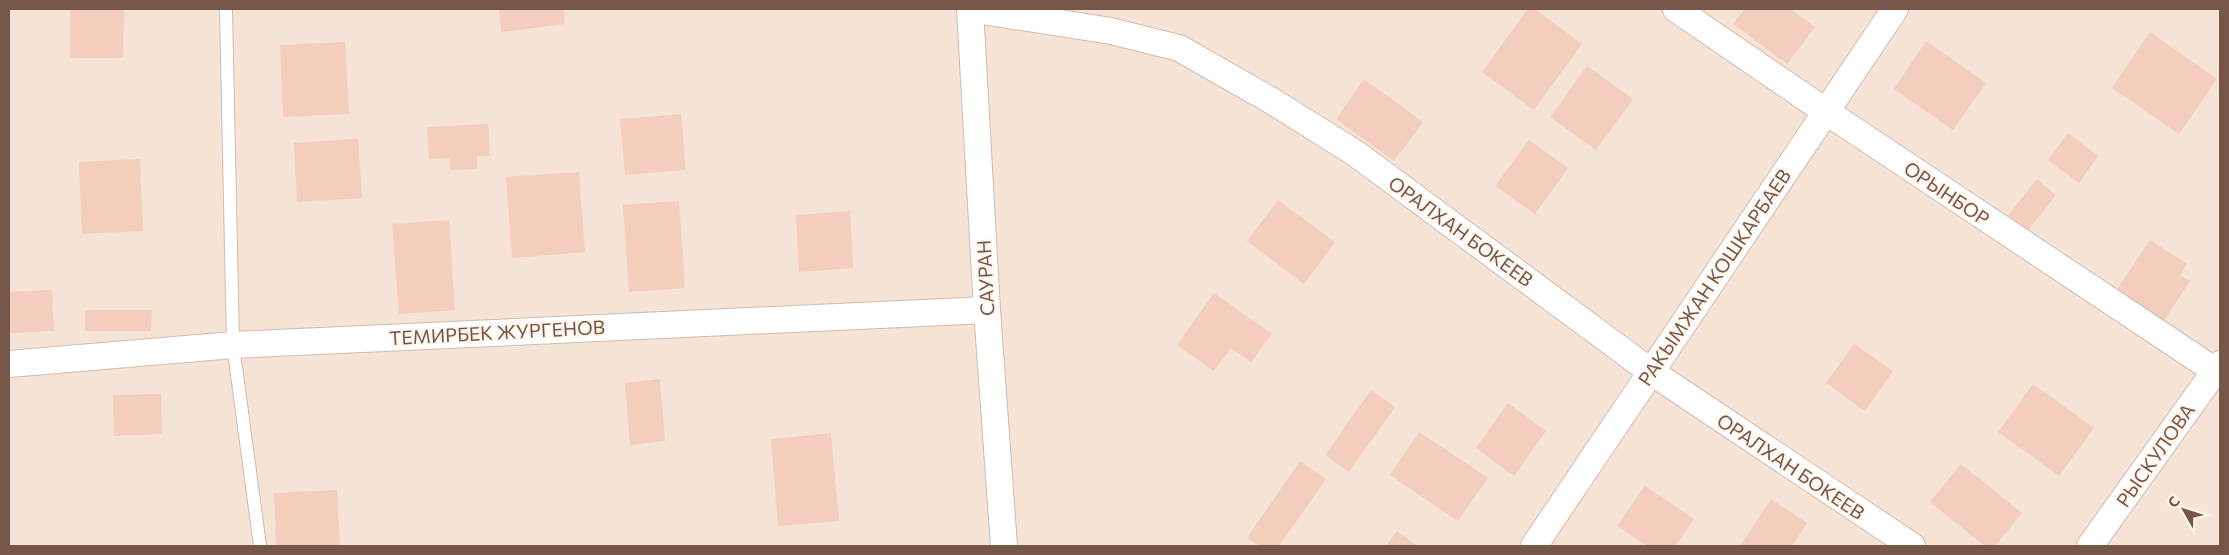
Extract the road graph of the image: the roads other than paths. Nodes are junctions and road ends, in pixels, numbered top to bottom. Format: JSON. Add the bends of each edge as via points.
{"nodes":[{"id":1,"x":226,"y":9,"type":"edge"},
{"id":2,"x":970,"y":9,"type":"edge"},
{"id":3,"x":1676,"y":9,"type":"edge"},
{"id":4,"x":1895,"y":9,"type":"edge"},
{"id":5,"x":1825,"y":111,"type":"junction"},
{"id":6,"x":987,"y":310,"type":"junction"},
{"id":7,"x":233,"y":345,"type":"junction"},
{"id":8,"x":9,"y":364,"type":"edge"},
{"id":9,"x":2219,"y":369,"type":"edge"},
{"id":10,"x":1650,"y":371,"type":"junction"},
{"id":11,"x":260,"y":546,"type":"edge"},
{"id":12,"x":1004,"y":546,"type":"edge"},
{"id":13,"x":1534,"y":546,"type":"edge"},
{"id":14,"x":1912,"y":546,"type":"edge"},
{"id":15,"x":2090,"y":546,"type":"edge"}],
"edges":[{"from":1,"to":7,"type":"lane"},
{"from":2,"to":6,"type":"street","name":"САУРАН"},
{"from":2,"to":10,"type":"street","name":"ОРАЛХАН БОКЕЕВ","via":[[1110,31],[1179,48],[1355,153]]},
{"from":3,"to":5,"type":"street","name":"ОРЫНБОР"},
{"from":4,"to":5,"type":"street","name":"РАКЫМЖАН КОШКАРБАЕВ"},
{"from":5,"to":9,"type":"street","name":"ОРЫНБОР"},
{"from":5,"to":10,"type":"street","name":"РАКЫМЖАН КОШКАРБАЕВ"},
{"from":6,"to":7,"type":"street","name":"ТЕМИРБЕК ЖУРГЕНОВ"},
{"from":6,"to":12,"type":"street","name":"САУРАН"},
{"from":7,"to":8,"type":"street","name":"ТЕМИРБЕК ЖУРГЕНОВ"},
{"from":7,"to":11,"type":"lane"},
{"from":9,"to":15,"type":"street","name":"РЫСКУЛОВА"},
{"from":10,"to":13,"type":"street","name":"РАКЫМЖАН КОШКАРБАЕВ"},
{"from":10,"to":14,"type":"street","name":"ОРАЛХАН БОКЕЕВ"}]}
